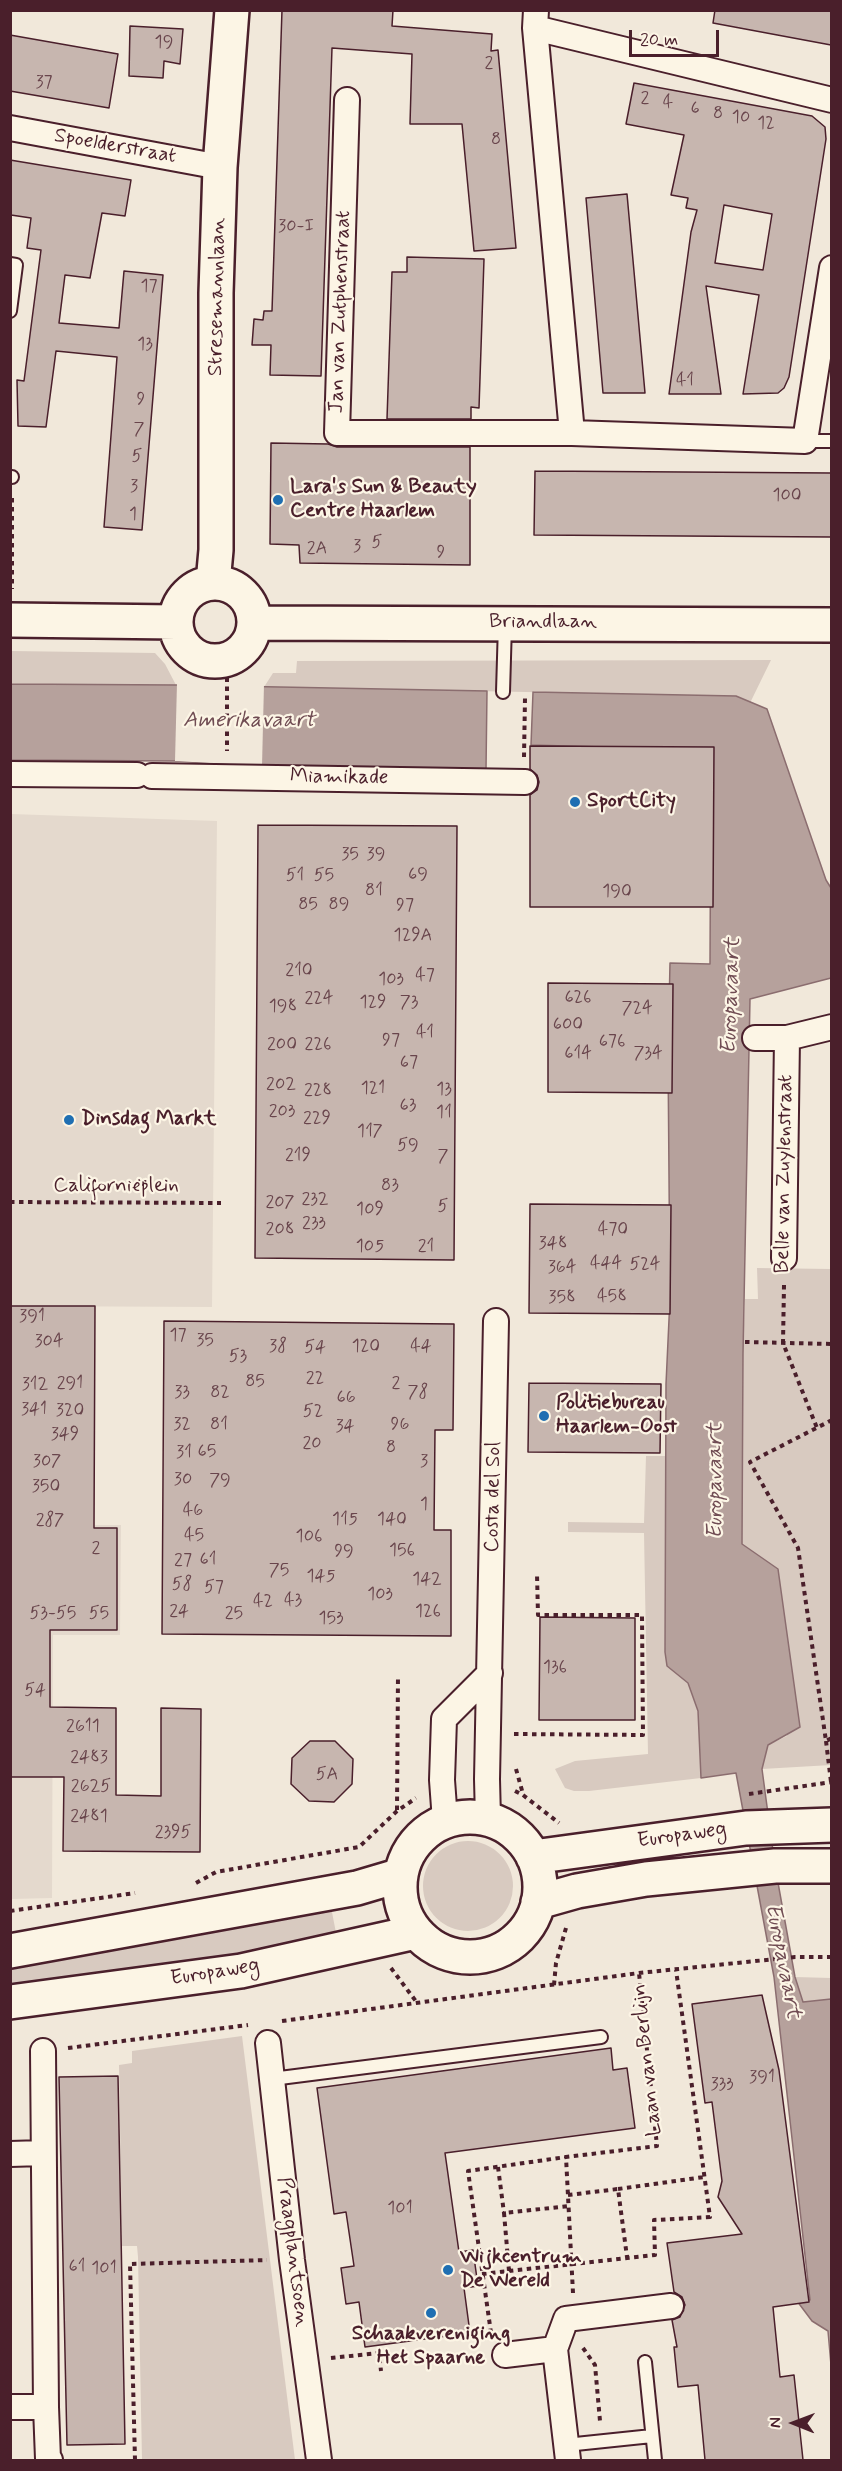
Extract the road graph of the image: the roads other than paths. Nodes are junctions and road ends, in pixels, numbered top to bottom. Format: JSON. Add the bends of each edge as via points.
{"nodes":[{"id":1,"x":232,"y":10,"type":"edge"},
{"id":2,"x":536,"y":19,"type":"edge"},
{"id":3,"x":347,"y":100,"type":"dead end"},
{"id":4,"x":831,"y":100,"type":"edge"},
{"id":5,"x":10,"y":128,"type":"edge"},
{"id":6,"x":220,"y":167,"type":"junction"},
{"id":7,"x":10,"y":264,"type":"edge"},
{"id":8,"x":831,"y":268,"type":"edge"},
{"id":9,"x":10,"y":311,"type":"edge"},
{"id":10,"x":572,"y":433,"type":"junction"},
{"id":11,"x":805,"y":441,"type":"junction"},
{"id":12,"x":831,"y":441,"type":"edge"},
{"id":13,"x":213,"y":583,"type":"junction"},
{"id":14,"x":11,"y":620,"type":"edge"},
{"id":15,"x":176,"y":622,"type":"junction"},
{"id":16,"x":254,"y":623,"type":"junction"},
{"id":17,"x":505,"y":623,"type":"junction"},
{"id":18,"x":831,"y":625,"type":"edge"},
{"id":19,"x":503,"y":692,"type":"dead end"},
{"id":20,"x":10,"y":774,"type":"edge"},
{"id":21,"x":525,"y":782,"type":"dead end"},
{"id":22,"x":831,"y":1027,"type":"edge"},
{"id":23,"x":755,"y":1038,"type":"dead end"},
{"id":24,"x":787,"y":1038,"type":"junction"},
{"id":25,"x":784,"y":1258,"type":"road end"},
{"id":26,"x":496,"y":1321,"type":"dead end"},
{"id":27,"x":490,"y":1673,"type":"junction"},
{"id":28,"x":488,"y":1819,"type":"junction"},
{"id":29,"x":445,"y":1821,"type":"junction"},
{"id":30,"x":831,"y":1825,"type":"edge"},
{"id":31,"x":533,"y":1857,"type":"junction"},
{"id":32,"x":831,"y":1866,"type":"edge"},
{"id":33,"x":401,"y":1875,"type":"junction"},
{"id":34,"x":538,"y":1902,"type":"junction"},
{"id":35,"x":416,"y":1932,"type":"junction"},
{"id":36,"x":10,"y":1951,"type":"edge"},
{"id":37,"x":10,"y":2002,"type":"edge"},
{"id":38,"x":265,"y":2030,"type":"road end"},
{"id":39,"x":601,"y":2037,"type":"dead end"},
{"id":40,"x":43,"y":2051,"type":"road end"},
{"id":41,"x":272,"y":2079,"type":"junction"},
{"id":42,"x":42,"y":2153,"type":"junction"},
{"id":43,"x":10,"y":2154,"type":"edge"},
{"id":44,"x":671,"y":2306,"type":"dead end"},
{"id":45,"x":555,"y":2349,"type":"junction"},
{"id":46,"x":499,"y":2350,"type":"road end"},
{"id":47,"x":645,"y":2362,"type":"dead end"},
{"id":48,"x":10,"y":2407,"type":"edge"},
{"id":49,"x":46,"y":2407,"type":"junction"},
{"id":50,"x":652,"y":2436,"type":"junction"},
{"id":51,"x":567,"y":2453,"type":"edge"},
{"id":52,"x":50,"y":2460,"type":"edge"},
{"id":53,"x":319,"y":2460,"type":"edge"},
{"id":54,"x":655,"y":2460,"type":"edge"}],
"edges":[{"from":1,"to":6,"type":"main road","name":"Stresemannlaan"},
{"from":2,"to":4,"type":"street"},
{"from":2,"to":10,"type":"street"},
{"from":3,"to":10,"type":"street","name":"Jan van Zutphenstraat","via":[[337,433]]},
{"from":5,"to":6,"type":"street","name":"Spoelderstraat"},
{"from":6,"to":13,"type":"main road","name":"Stresemannlaan"},
{"from":7,"to":9,"type":"lane","via":[[16,265]]},
{"from":8,"to":11,"type":"street"},
{"from":10,"to":11,"type":"street","name":"Jan van Zutphenstraat"},
{"from":11,"to":12,"type":"lane"},
{"from":13,"to":15,"type":"main road","via":[[201,585],[183,600]]},
{"from":13,"to":16,"type":"main road","via":[[237,590],[252,610]]},
{"from":14,"to":15,"type":"main road"},
{"from":15,"to":16,"type":"main road","via":[[184,647],[224,670],[244,648]]},
{"from":16,"to":17,"type":"main road","name":"Briandlaan"},
{"from":17,"to":18,"type":"main road","name":"Briandlaan"},
{"from":17,"to":19,"type":"lane"},
{"from":20,"to":21,"type":"street","name":"Miamikade"},
{"from":22,"to":24,"type":"street"},
{"from":23,"to":24,"type":"street"},
{"from":24,"to":25,"type":"street","name":"Belle van Zuylenstraat"},
{"from":26,"to":27,"type":"street","name":"Costa del Sol"},
{"from":27,"to":28,"type":"street","name":"Costa del Sol"},
{"from":27,"to":29,"type":"street","via":[[444,1719]]},
{"from":28,"to":29,"type":"main road"},
{"from":28,"to":31,"type":"main road","via":[[523,1840]]},
{"from":29,"to":33,"type":"main road","via":[[416,1842]]},
{"from":30,"to":31,"type":"main road","name":"Europaweg","via":[[758,1827]]},
{"from":31,"to":34,"type":"main road","via":[[540,1887]]},
{"from":32,"to":34,"type":"main road","name":"Europaweg","via":[[764,1867],[646,1879]]},
{"from":33,"to":35,"type":"main road","via":[[400,1895]]},
{"from":33,"to":36,"type":"main road","via":[[357,1888]]},
{"from":34,"to":35,"type":"main road","via":[[531,1921],[519,1936],[486,1955],[448,1953]]},
{"from":35,"to":37,"type":"main road","name":"Europaweg","via":[[241,1971]]},
{"from":38,"to":41,"type":"street","name":"Praagplantsoen"},
{"from":39,"to":41,"type":"lane"},
{"from":40,"to":42,"type":"street"},
{"from":41,"to":53,"type":"street","name":"Praagplantsoen"},
{"from":42,"to":43,"type":"street"},
{"from":42,"to":49,"type":"street"},
{"from":44,"to":45,"type":"street","via":[[566,2319]]},
{"from":45,"to":46,"type":"street"},
{"from":45,"to":51,"type":"street"},
{"from":47,"to":50,"type":"lane"},
{"from":48,"to":49,"type":"street"},
{"from":49,"to":52,"type":"street"},
{"from":50,"to":51,"type":"lane","via":[[601,2442]]},
{"from":50,"to":54,"type":"lane"}]}
